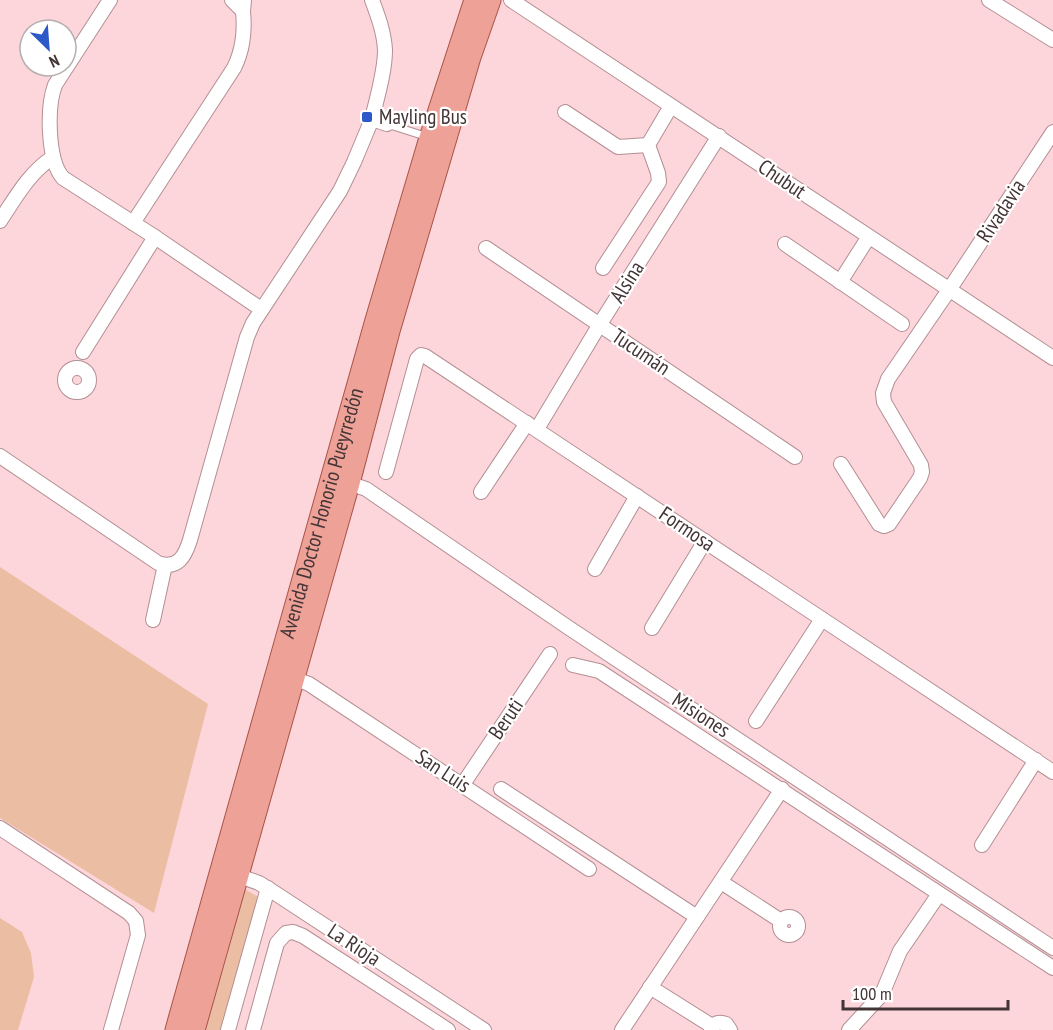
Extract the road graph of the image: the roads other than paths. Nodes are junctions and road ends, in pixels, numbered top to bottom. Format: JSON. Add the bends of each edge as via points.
{"nodes":[{"id":1,"x":110,"y":0,"type":"edge"},
{"id":2,"x":232,"y":0,"type":"edge"},
{"id":3,"x":372,"y":0,"type":"edge"},
{"id":4,"x":475,"y":0,"type":"edge"},
{"id":5,"x":490,"y":0,"type":"edge"},
{"id":6,"x":511,"y":0,"type":"edge"},
{"id":7,"x":989,"y":0,"type":"edge"},
{"id":8,"x":242,"y":4,"type":"edge"},
{"id":9,"x":1053,"y":40,"type":"edge"},
{"id":10,"x":671,"y":106,"type":"junction"},
{"id":11,"x":565,"y":112,"type":"dead end"},
{"id":12,"x":372,"y":119,"type":"junction"},
{"id":13,"x":387,"y":124,"type":"joint"},
{"id":14,"x":1053,"y":132,"type":"edge"},
{"id":15,"x":719,"y":136,"type":"junction"},
{"id":16,"x":437,"y":140,"type":"junction"},
{"id":17,"x":648,"y":145,"type":"junction"},
{"id":18,"x":53,"y":157,"type":"junction"},
{"id":19,"x":0,"y":221,"type":"edge"},
{"id":20,"x":133,"y":223,"type":"junction"},
{"id":21,"x":155,"y":237,"type":"junction"},
{"id":22,"x":868,"y":238,"type":"junction"},
{"id":23,"x":785,"y":244,"type":"dead end"},
{"id":24,"x":486,"y":248,"type":"dead end"},
{"id":25,"x":603,"y":268,"type":"dead end"},
{"id":26,"x":840,"y":282,"type":"junction"},
{"id":27,"x":949,"y":290,"type":"junction"},
{"id":28,"x":261,"y":309,"type":"junction"},
{"id":29,"x":600,"y":324,"type":"junction"},
{"id":30,"x":902,"y":324,"type":"dead end"},
{"id":31,"x":83,"y":352,"type":"junction"},
{"id":32,"x":1053,"y":358,"type":"edge"},
{"id":33,"x":84,"y":370,"type":"junction"},
{"id":34,"x":69,"y":371,"type":"junction"},
{"id":35,"x":532,"y":426,"type":"junction"},
{"id":36,"x":0,"y":456,"type":"edge"},
{"id":37,"x":795,"y":457,"type":"dead end"},
{"id":38,"x":841,"y":464,"type":"dead end"},
{"id":39,"x":386,"y":471,"type":"dead end"},
{"id":40,"x":349,"y":483,"type":"junction"},
{"id":41,"x":481,"y":492,"type":"dead end"},
{"id":42,"x":637,"y":496,"type":"junction"},
{"id":43,"x":705,"y":541,"type":"junction"},
{"id":44,"x":165,"y":565,"type":"junction"},
{"id":45,"x":595,"y":569,"type":"dead end"},
{"id":46,"x":822,"y":619,"type":"junction"},
{"id":47,"x":153,"y":620,"type":"dead end"},
{"id":48,"x":652,"y":628,"type":"dead end"},
{"id":49,"x":550,"y":654,"type":"dead end"},
{"id":50,"x":573,"y":665,"type":"dead end"},
{"id":51,"x":293,"y":678,"type":"junction"},
{"id":52,"x":756,"y":721,"type":"dead end"},
{"id":53,"x":1036,"y":760,"type":"junction"},
{"id":54,"x":1053,"y":772,"type":"edge"},
{"id":55,"x":463,"y":784,"type":"junction"},
{"id":56,"x":501,"y":789,"type":"dead end"},
{"id":57,"x":782,"y":789,"type":"junction"},
{"id":58,"x":0,"y":828,"type":"edge"},
{"id":59,"x":982,"y":845,"type":"dead end"},
{"id":60,"x":589,"y":869,"type":"dead end"},
{"id":61,"x":229,"y":873,"type":"junction"},
{"id":62,"x":721,"y":882,"type":"junction"},
{"id":63,"x":268,"y":888,"type":"junction"},
{"id":64,"x":939,"y":894,"type":"junction"},
{"id":65,"x":697,"y":918,"type":"junction"},
{"id":66,"x":781,"y":921,"type":"dead end"},
{"id":67,"x":1053,"y":948,"type":"edge"},
{"id":68,"x":1053,"y":968,"type":"edge"},
{"id":69,"x":650,"y":987,"type":"junction"},
{"id":70,"x":712,"y":1028,"type":"edge"},
{"id":71,"x":111,"y":1030,"type":"edge"},
{"id":72,"x":176,"y":1030,"type":"edge"},
{"id":73,"x":194,"y":1030,"type":"edge"},
{"id":74,"x":228,"y":1030,"type":"edge"},
{"id":75,"x":254,"y":1030,"type":"edge"},
{"id":76,"x":448,"y":1030,"type":"edge"},
{"id":77,"x":484,"y":1030,"type":"edge"},
{"id":78,"x":622,"y":1030,"type":"edge"},
{"id":79,"x":730,"y":1030,"type":"edge"},
{"id":80,"x":849,"y":1030,"type":"edge"}],
"edges":[{"from":1,"to":18,"type":"street","via":[[51,96]]},
{"from":2,"to":8,"type":"street"},
{"from":3,"to":12,"type":"street","via":[[385,48]]},
{"from":4,"to":16,"type":"main road","name":"Avenida Doctor Honorio Pueyrredón"},
{"from":5,"to":16,"type":"main road","name":"Avenida Doctor Honorio Pueyrredón"},
{"from":6,"to":10,"type":"street","name":"Chubut"},
{"from":7,"to":9,"type":"street"},
{"from":8,"to":20,"type":"street","via":[[241,55]]},
{"from":10,"to":15,"type":"street","name":"Chubut"},
{"from":10,"to":17,"type":"street"},
{"from":11,"to":17,"type":"street","via":[[618,147]]},
{"from":12,"to":13,"type":"street"},
{"from":12,"to":28,"type":"street","via":[[340,191]]},
{"from":13,"to":16,"type":"lane"},
{"from":14,"to":27,"type":"street","name":"Rivadavia"},
{"from":15,"to":22,"type":"street","name":"Chubut"},
{"from":15,"to":29,"type":"street","name":"Alsina"},
{"from":16,"to":40,"type":"main road","name":"Avenida Doctor Honorio Pueyrredón"},
{"from":16,"to":61,"type":"main road","name":"Avenida Doctor Honorio Pueyrredón","via":[[376,320]]},
{"from":17,"to":25,"type":"street","via":[[659,182]]},
{"from":18,"to":19,"type":"street","via":[[27,180]]},
{"from":18,"to":20,"type":"street","via":[[63,178]]},
{"from":20,"to":21,"type":"street"},
{"from":21,"to":28,"type":"street"},
{"from":21,"to":31,"type":"street"},
{"from":22,"to":26,"type":"street"},
{"from":22,"to":27,"type":"street","name":"Chubut"},
{"from":23,"to":26,"type":"street"},
{"from":24,"to":29,"type":"street","name":"Tucumán"},
{"from":26,"to":30,"type":"street"},
{"from":27,"to":32,"type":"street","name":"Chubut"},
{"from":27,"to":38,"type":"street","name":"Rivadavia","via":[[884,387],[887,409],[922,472],[889,524],[879,524]]},
{"from":28,"to":44,"type":"street","via":[[247,337],[185,556]]},
{"from":29,"to":35,"type":"street","name":"Alsina"},
{"from":29,"to":37,"type":"street","name":"Tucumán"},
{"from":31,"to":33,"type":"street"},
{"from":31,"to":34,"type":"street"},
{"from":33,"to":34,"type":"street"},
{"from":33,"to":34,"type":"street","via":[[89,384],[76,393],[66,386]]},
{"from":35,"to":39,"type":"street","name":"Formosa","via":[[421,356]]},
{"from":35,"to":41,"type":"street","name":"Alsina"},
{"from":35,"to":42,"type":"street","name":"Formosa"},
{"from":36,"to":44,"type":"street"},
{"from":40,"to":51,"type":"main road","name":"Avenida Doctor Honorio Pueyrredón"},
{"from":40,"to":67,"type":"street","name":"Misiones","via":[[366,489],[568,628]]},
{"from":42,"to":43,"type":"street","name":"Formosa"},
{"from":42,"to":45,"type":"street"},
{"from":43,"to":46,"type":"street","name":"Formosa"},
{"from":43,"to":48,"type":"street"},
{"from":44,"to":47,"type":"street"},
{"from":46,"to":52,"type":"street"},
{"from":46,"to":53,"type":"street","name":"Formosa"},
{"from":49,"to":55,"type":"street","name":"Beruti"},
{"from":50,"to":57,"type":"street","via":[[599,670]]},
{"from":51,"to":55,"type":"street","name":"San Luis","via":[[309,684]]},
{"from":51,"to":61,"type":"main road","name":"Avenida Doctor Honorio Pueyrredón"},
{"from":53,"to":54,"type":"street","name":"Formosa"},
{"from":53,"to":59,"type":"street"},
{"from":55,"to":60,"type":"street","name":"San Luis"},
{"from":56,"to":65,"type":"street"},
{"from":57,"to":62,"type":"street"},
{"from":57,"to":64,"type":"street"},
{"from":58,"to":71,"type":"street","via":[[136,921],[138,935]]},
{"from":61,"to":63,"type":"street","name":"La Rioja"},
{"from":61,"to":72,"type":"main road","name":"Avenida Doctor Honorio Pueyrredón"},
{"from":61,"to":73,"type":"main road","name":"Avenida Doctor Honorio Pueyrredón"},
{"from":62,"to":65,"type":"street"},
{"from":62,"to":66,"type":"street"},
{"from":63,"to":74,"type":"street"},
{"from":63,"to":77,"type":"street","name":"La Rioja"},
{"from":64,"to":68,"type":"street"},
{"from":64,"to":80,"type":"street","via":[[900,951],[882,994]]},
{"from":65,"to":69,"type":"street"},
{"from":69,"to":70,"type":"street"},
{"from":69,"to":78,"type":"street"},
{"from":70,"to":79,"type":"street","via":[[723,1023]]},
{"from":75,"to":76,"type":"street","via":[[277,943],[286,933],[293,932]]}]}
